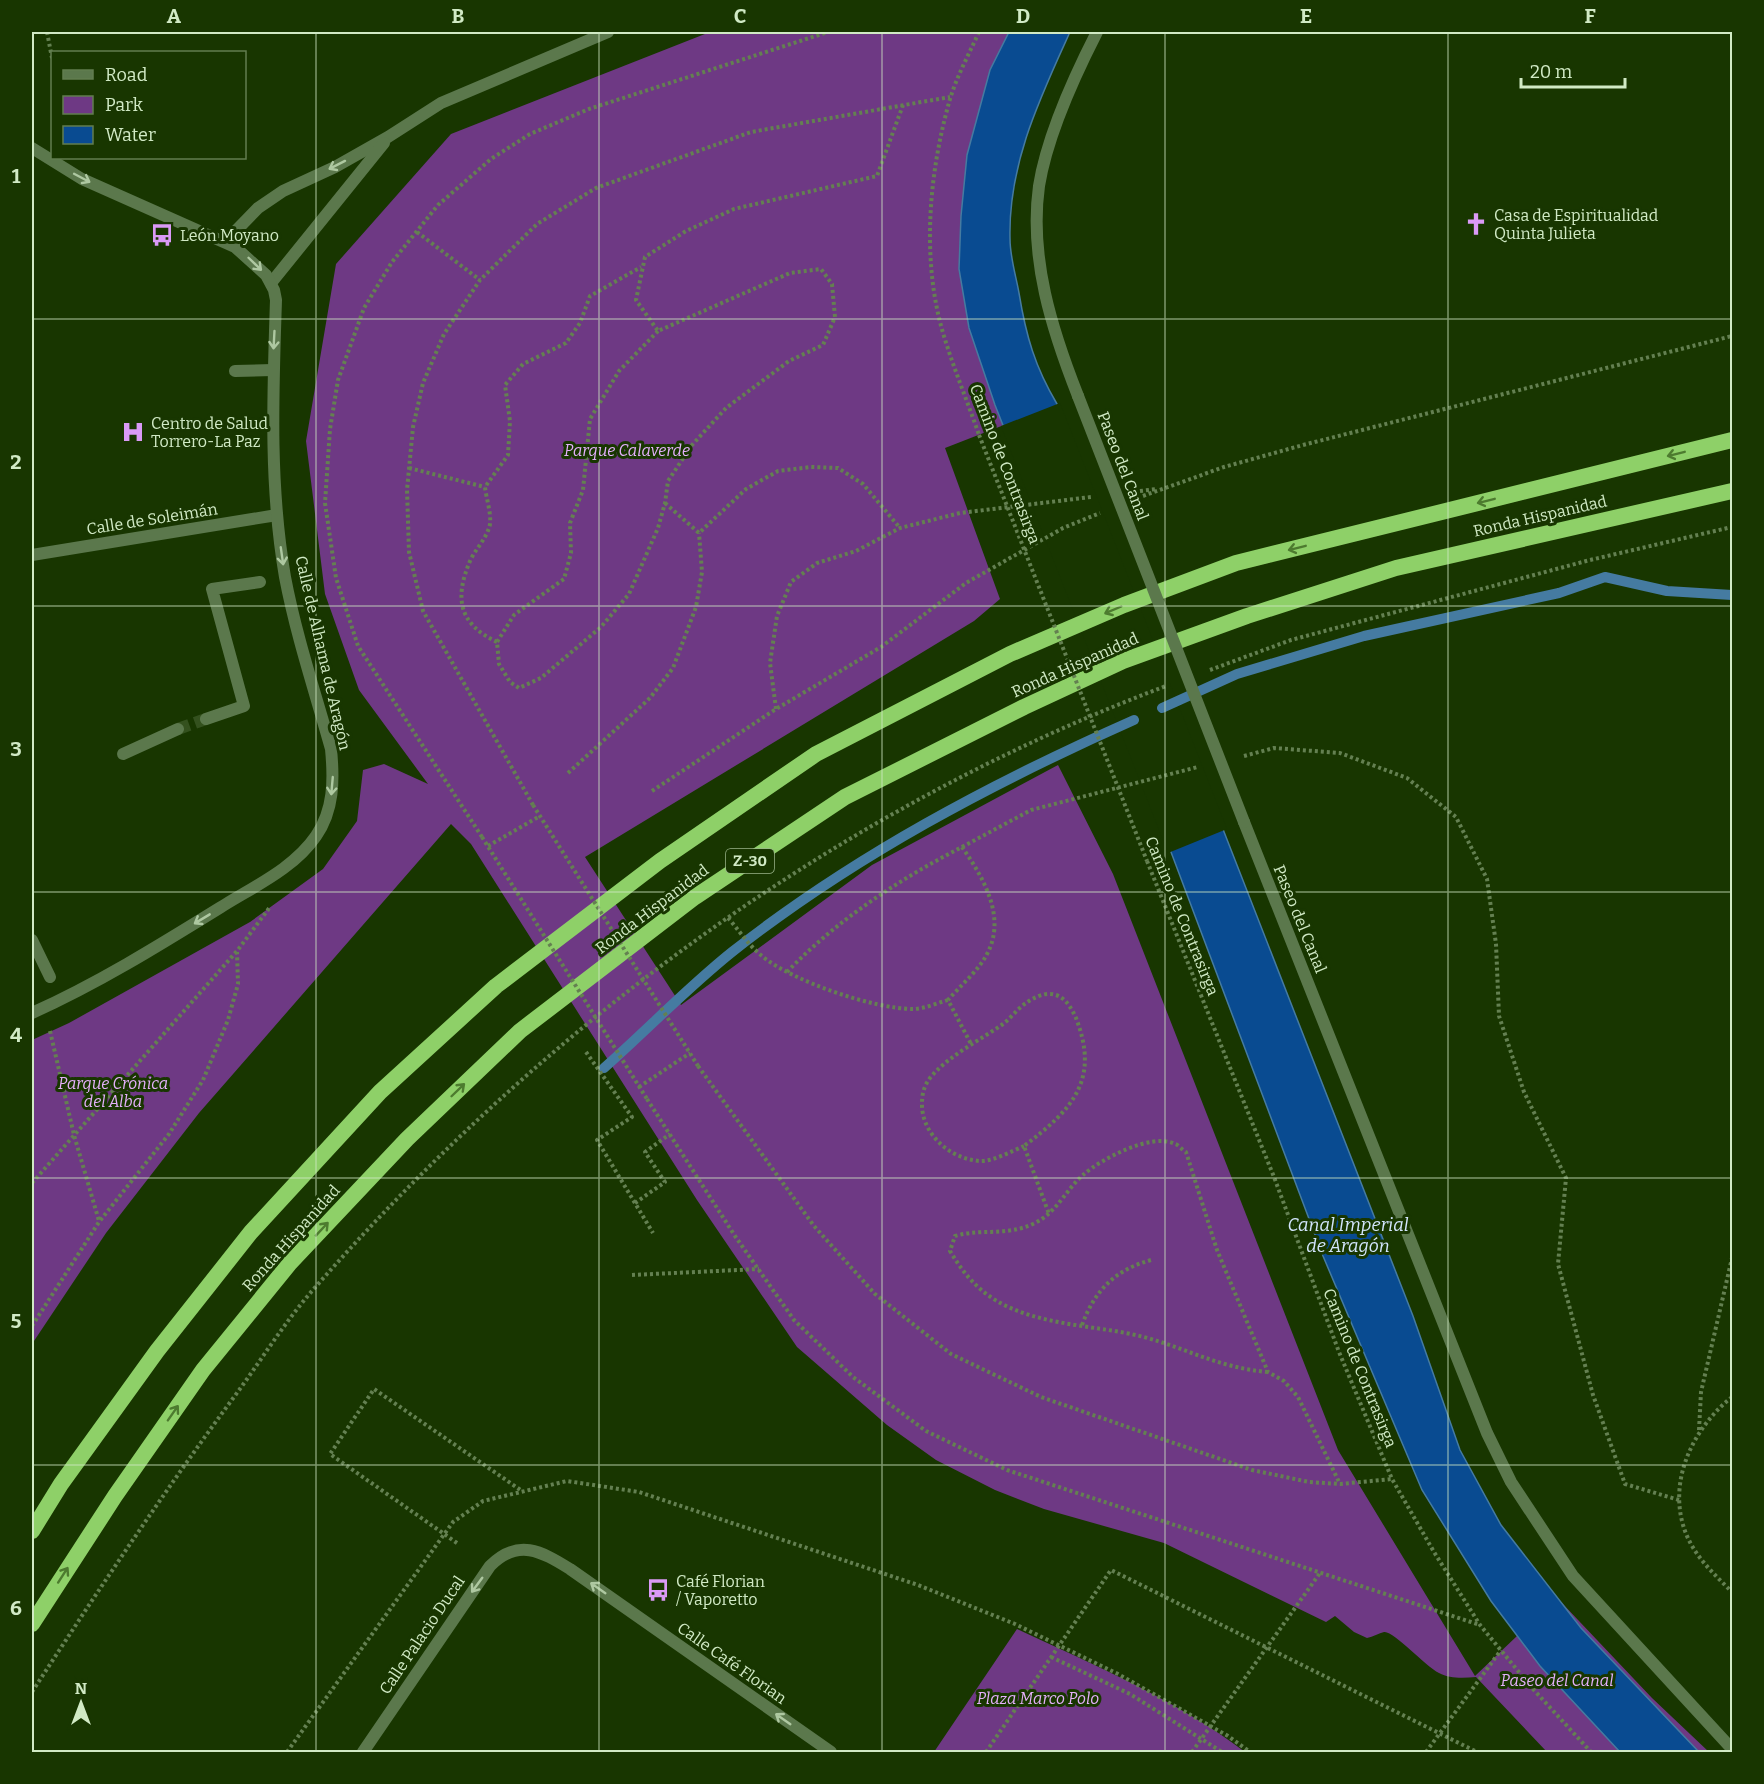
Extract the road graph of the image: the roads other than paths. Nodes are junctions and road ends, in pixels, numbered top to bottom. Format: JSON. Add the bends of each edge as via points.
{"nodes":[{"id":1,"x":608,"y":32,"type":"edge"},
{"id":2,"x":1097,"y":32,"type":"edge"},
{"id":3,"x":388,"y":137,"type":"junction"},
{"id":4,"x":32,"y":148,"type":"edge"},
{"id":5,"x":226,"y":241,"type":"junction"},
{"id":6,"x":271,"y":283,"type":"junction"},
{"id":7,"x":235,"y":370,"type":"dead end"},
{"id":8,"x":273,"y":370,"type":"junction"},
{"id":9,"x":1732,"y":440,"type":"edge"},
{"id":10,"x":1732,"y":491,"type":"edge"},
{"id":11,"x":277,"y":515,"type":"junction"},
{"id":12,"x":32,"y":555,"type":"edge"},
{"id":13,"x":260,"y":582,"type":"dead end"},
{"id":14,"x":206,"y":719,"type":"tunnel mouth"},
{"id":15,"x":178,"y":729,"type":"tunnel mouth"},
{"id":16,"x":123,"y":754,"type":"dead end"},
{"id":17,"x":32,"y":940,"type":"edge"},
{"id":18,"x":51,"y":977,"type":"dead end"},
{"id":19,"x":32,"y":1013,"type":"edge"},
{"id":20,"x":32,"y":1531,"type":"edge"},
{"id":21,"x":520,"y":1550,"type":"joint"},
{"id":22,"x":32,"y":1624,"type":"edge"},
{"id":23,"x":1732,"y":1749,"type":"edge"},
{"id":24,"x":363,"y":1752,"type":"edge"},
{"id":25,"x":831,"y":1752,"type":"edge"}],
"edges":[{"from":1,"to":3,"type":"street","via":[[441,103]]},
{"from":2,"to":23,"type":"street","name":"Paseo del Canal","bridge":true,"via":[[1050,144],[1039,188],[1041,280],[1078,396],[1487,1433],[1511,1482],[1573,1576]]},
{"from":3,"to":5,"type":"street","one_way":true,"via":[[283,190],[258,208]]},
{"from":3,"to":6,"type":"street"},
{"from":4,"to":5,"type":"street","one_way":true,"via":[[82,178]]},
{"from":5,"to":6,"type":"street","one_way":true,"via":[[257,265]]},
{"from":6,"to":8,"type":"street","name":"Calle de Alhama de Aragón","one_way":true,"via":[[276,300]]},
{"from":7,"to":8,"type":"street"},
{"from":8,"to":11,"type":"street","name":"Calle de Alhama de Aragón","via":[[271,423]]},
{"from":9,"to":20,"type":"highway","name":"Ronda Hispanidad","one_way":true,"via":[[1236,563],[1010,654],[816,754],[660,861],[496,986],[380,1092],[251,1232],[157,1351]]},
{"from":22,"to":10,"type":"highway","name":"Ronda Hispanidad","number":"Z-30","one_way":true,"via":[[203,1370],[290,1263],[407,1139],[520,1031],[695,897],[845,797],[1123,661],[1247,616],[1396,568]]},
{"from":11,"to":12,"type":"street","name":"Calle de Soleimán"},
{"from":11,"to":19,"type":"street","name":"Calle de Alhama de Aragón","one_way":true,"via":[[285,577],[331,749],[333,776],[326,819],[315,837],[281,870],[159,945]]},
{"from":13,"to":14,"type":"street","via":[[212,589],[244,706]]},
{"from":15,"to":16,"type":"street"},
{"from":17,"to":18,"type":"street"},
{"from":21,"to":24,"type":"street","name":"Calle Palacio Ducal","one_way":true,"via":[[504,1555],[490,1566]]},
{"from":25,"to":21,"type":"street","name":"Calle Café Florian","one_way":true,"via":[[570,1569],[545,1553]]}]}
